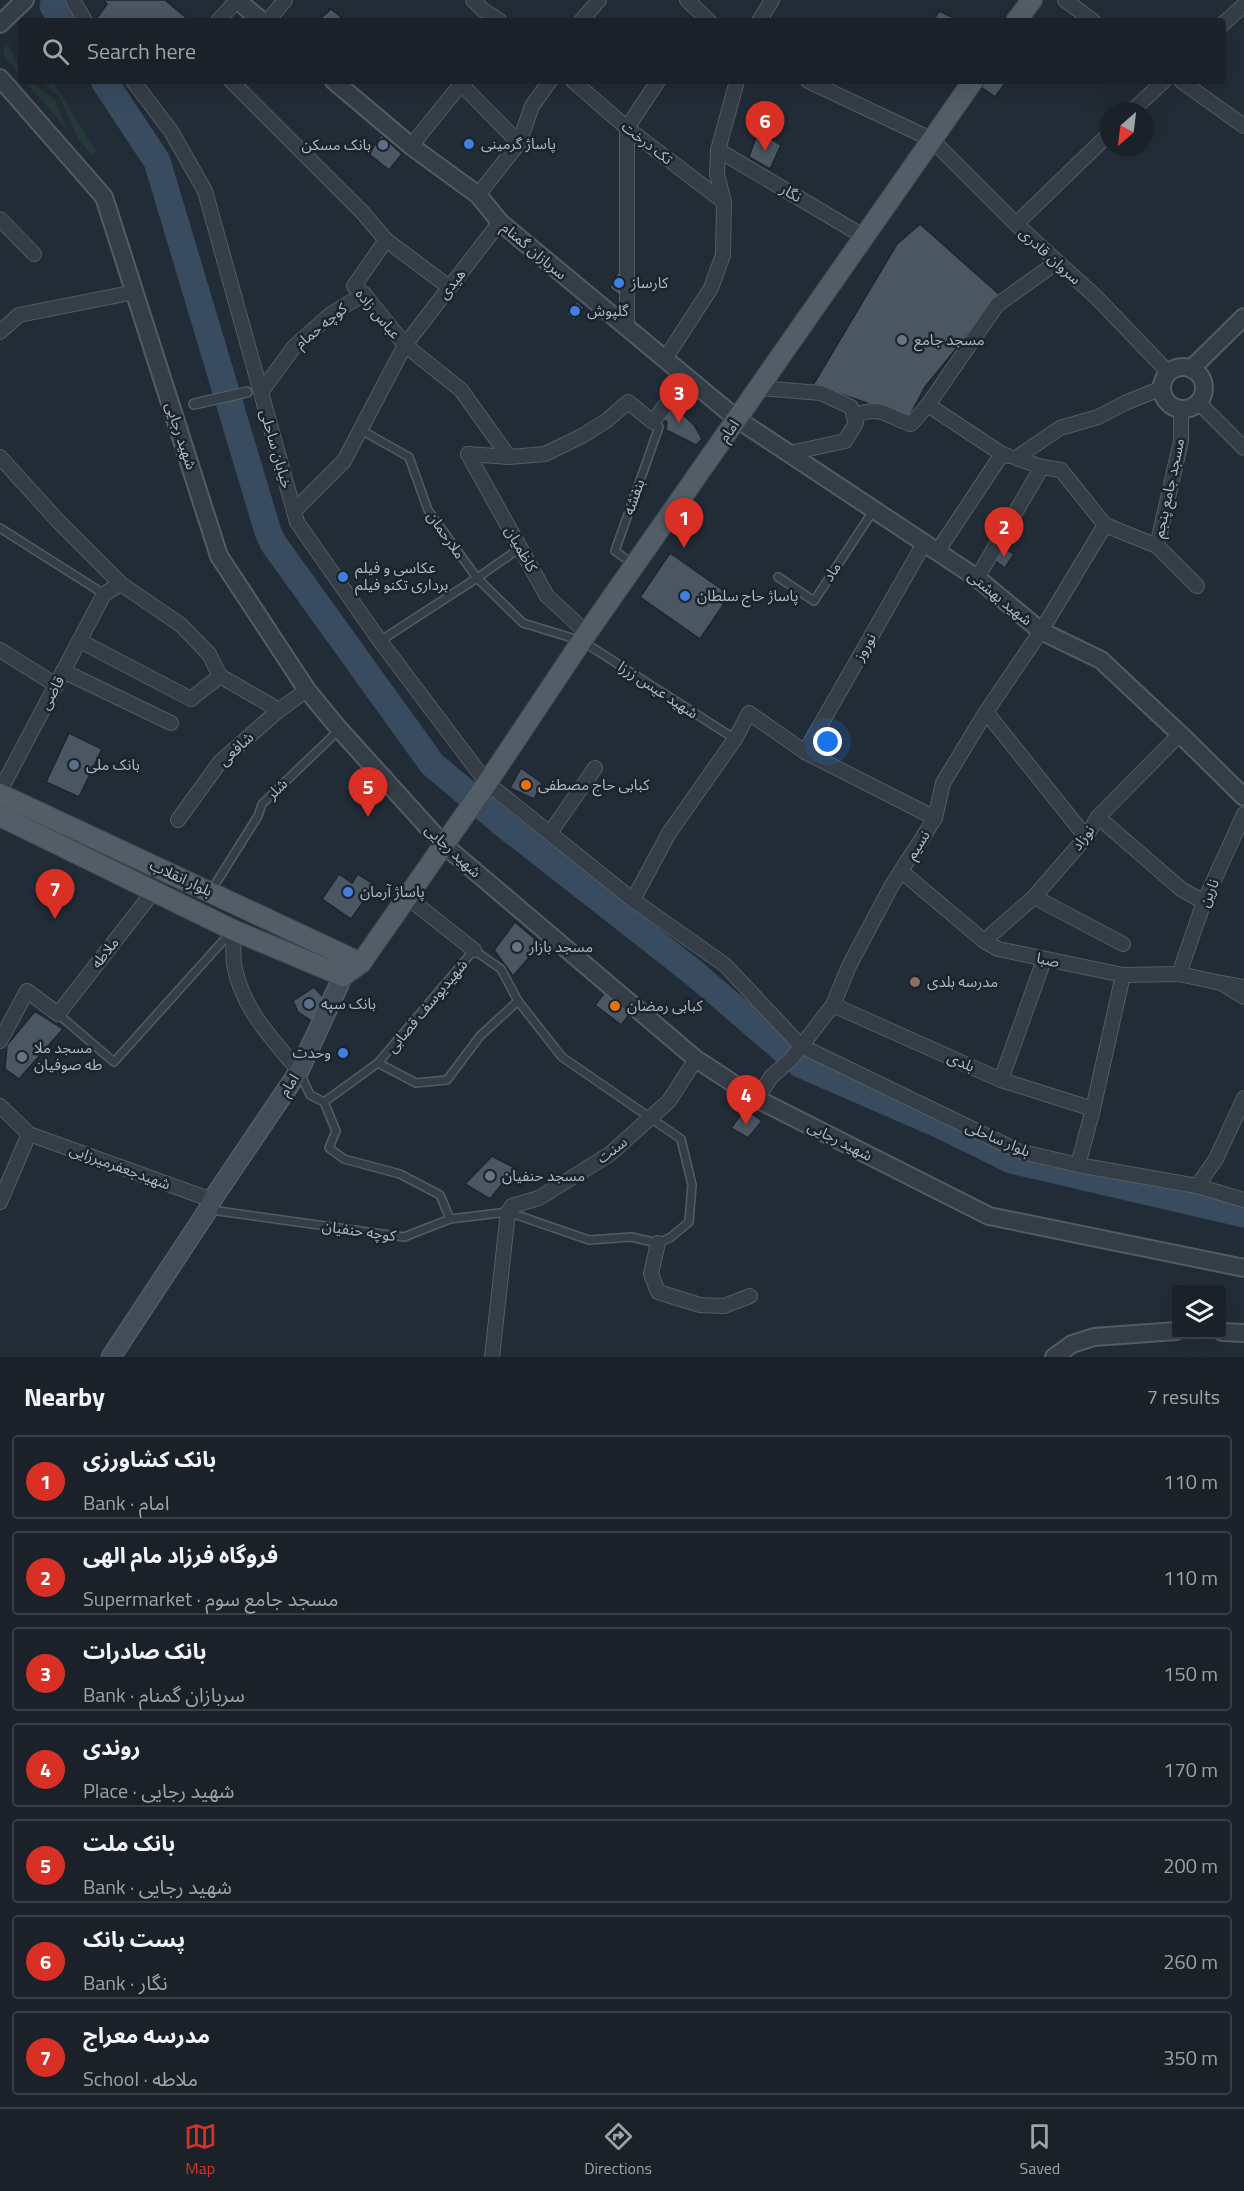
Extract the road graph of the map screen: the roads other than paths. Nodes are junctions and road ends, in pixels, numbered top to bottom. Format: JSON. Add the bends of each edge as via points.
{"nodes":[{"id":1,"x":25,"y":0,"type":"edge"},
{"id":2,"x":73,"y":0,"type":"edge"},
{"id":3,"x":237,"y":0,"type":"edge"},
{"id":4,"x":285,"y":0,"type":"edge"},
{"id":5,"x":473,"y":0,"type":"edge"},
{"id":6,"x":599,"y":0,"type":"edge"},
{"id":7,"x":687,"y":0,"type":"edge"},
{"id":8,"x":772,"y":0,"type":"edge"},
{"id":9,"x":1032,"y":0,"type":"edge"},
{"id":10,"x":1065,"y":0,"type":"edge"},
{"id":11,"x":1244,"y":6,"type":"edge"},
{"id":12,"x":83,"y":18,"type":"edge"},
{"id":13,"x":221,"y":18,"type":"edge"},
{"id":14,"x":258,"y":18,"type":"edge"},
{"id":15,"x":270,"y":18,"type":"edge"},
{"id":16,"x":495,"y":18,"type":"edge"},
{"id":17,"x":584,"y":18,"type":"edge"},
{"id":18,"x":702,"y":18,"type":"edge"},
{"id":19,"x":761,"y":18,"type":"edge"},
{"id":20,"x":1018,"y":18,"type":"edge"},
{"id":21,"x":1089,"y":18,"type":"edge"},
{"id":22,"x":1226,"y":21,"type":"edge"},
{"id":23,"x":0,"y":24,"type":"edge"},
{"id":24,"x":0,"y":78,"type":"edge"},
{"id":25,"x":141,"y":84,"type":"edge"},
{"id":26,"x":234,"y":84,"type":"edge"},
{"id":27,"x":338,"y":84,"type":"edge"},
{"id":28,"x":461,"y":84,"type":"edge"},
{"id":29,"x":465,"y":84,"type":"edge"},
{"id":30,"x":548,"y":84,"type":"edge"},
{"id":31,"x":576,"y":84,"type":"edge"},
{"id":32,"x":656,"y":84,"type":"edge"},
{"id":33,"x":736,"y":84,"type":"edge"},
{"id":34,"x":814,"y":84,"type":"edge"},
{"id":35,"x":971,"y":84,"type":"edge"},
{"id":36,"x":1161,"y":84,"type":"edge"},
{"id":37,"x":1185,"y":84,"type":"edge"},
{"id":38,"x":1142,"y":102,"type":"edge"},
{"id":39,"x":1244,"y":126,"type":"edge"},
{"id":40,"x":627,"y":128,"type":"junction"},
{"id":41,"x":931,"y":140,"type":"junction"},
{"id":42,"x":519,"y":143,"type":"junction"},
{"id":43,"x":1100,"y":143,"type":"edge"},
{"id":44,"x":411,"y":146,"type":"junction"},
{"id":45,"x":718,"y":150,"type":"junction"},
{"id":46,"x":478,"y":195,"type":"junction"},
{"id":47,"x":724,"y":202,"type":"junction"},
{"id":48,"x":0,"y":219,"type":"edge"},
{"id":49,"x":500,"y":222,"type":"junction"},
{"id":50,"x":1016,"y":224,"type":"junction"},
{"id":51,"x":864,"y":236,"type":"junction"},
{"id":52,"x":386,"y":240,"type":"junction"},
{"id":53,"x":34,"y":254,"type":"dead end"},
{"id":54,"x":1057,"y":262,"type":"junction"},
{"id":55,"x":449,"y":287,"type":"junction"},
{"id":56,"x":135,"y":292,"type":"junction"},
{"id":57,"x":364,"y":294,"type":"junction"},
{"id":58,"x":1244,"y":317,"type":"edge"},
{"id":59,"x":627,"y":329,"type":"junction"},
{"id":60,"x":0,"y":332,"type":"edge"},
{"id":61,"x":405,"y":345,"type":"junction"},
{"id":62,"x":665,"y":359,"type":"junction"},
{"id":63,"x":1191,"y":369,"type":"junction"},
{"id":64,"x":1169,"y":373,"type":"junction"},
{"id":65,"x":686,"y":377,"type":"junction"},
{"id":66,"x":758,"y":388,"type":"junction"},
{"id":67,"x":1162,"y":388,"type":"junction"},
{"id":68,"x":254,"y":392,"type":"junction"},
{"id":69,"x":1199,"y":403,"type":"junction"},
{"id":70,"x":194,"y":404,"type":"dead end"},
{"id":71,"x":928,"y":405,"type":"junction"},
{"id":72,"x":1181,"y":409,"type":"junction"},
{"id":73,"x":854,"y":416,"type":"junction"},
{"id":74,"x":737,"y":419,"type":"junction"},
{"id":75,"x":653,"y":422,"type":"junction"},
{"id":76,"x":361,"y":430,"type":"junction"},
{"id":77,"x":1244,"y":448,"type":"edge"},
{"id":78,"x":790,"y":453,"type":"junction"},
{"id":79,"x":1002,"y":454,"type":"junction"},
{"id":80,"x":0,"y":457,"type":"edge"},
{"id":81,"x":509,"y":457,"type":"junction"},
{"id":82,"x":1016,"y":458,"type":"junction"},
{"id":83,"x":1042,"y":467,"type":"junction"},
{"id":84,"x":874,"y":508,"type":"junction"},
{"id":85,"x":294,"y":511,"type":"junction"},
{"id":86,"x":1105,"y":525,"type":"junction"},
{"id":87,"x":0,"y":528,"type":"edge"},
{"id":88,"x":1157,"y":546,"type":"junction"},
{"id":89,"x":931,"y":547,"type":"junction"},
{"id":90,"x":520,"y":548,"type":"junction"},
{"id":91,"x":634,"y":565,"type":"junction"},
{"id":92,"x":778,"y":577,"type":"dead end"},
{"id":93,"x":477,"y":578,"type":"junction"},
{"id":94,"x":977,"y":578,"type":"junction"},
{"id":95,"x":121,"y":584,"type":"junction"},
{"id":96,"x":1197,"y":586,"type":"dead end"},
{"id":97,"x":104,"y":594,"type":"junction"},
{"id":98,"x":1041,"y":631,"type":"junction"},
{"id":99,"x":584,"y":637,"type":"junction"},
{"id":100,"x":80,"y":641,"type":"junction"},
{"id":101,"x":380,"y":641,"type":"junction"},
{"id":102,"x":0,"y":650,"type":"edge"},
{"id":103,"x":63,"y":671,"type":"junction"},
{"id":104,"x":220,"y":676,"type":"junction"},
{"id":105,"x":56,"y":685,"type":"junction"},
{"id":106,"x":307,"y":690,"type":"junction"},
{"id":107,"x":279,"y":711,"type":"junction"},
{"id":108,"x":986,"y":712,"type":"junction"},
{"id":109,"x":171,"y":723,"type":"dead end"},
{"id":110,"x":340,"y":730,"type":"junction"},
{"id":111,"x":1180,"y":734,"type":"junction"},
{"id":112,"x":735,"y":739,"type":"junction"},
{"id":113,"x":805,"y":752,"type":"junction"},
{"id":114,"x":595,"y":768,"type":"dead end"},
{"id":115,"x":486,"y":783,"type":"junction"},
{"id":116,"x":0,"y":793,"type":"edge"},
{"id":117,"x":1244,"y":797,"type":"edge"},
{"id":118,"x":1244,"y":814,"type":"edge"},
{"id":119,"x":0,"y":816,"type":"edge"},
{"id":120,"x":1098,"y":817,"type":"junction"},
{"id":121,"x":935,"y":818,"type":"junction"},
{"id":122,"x":178,"y":820,"type":"dead end"},
{"id":123,"x":550,"y":834,"type":"junction"},
{"id":124,"x":1086,"y":837,"type":"junction"},
{"id":125,"x":444,"y":845,"type":"junction"},
{"id":126,"x":901,"y":871,"type":"junction"},
{"id":127,"x":210,"y":891,"type":"junction"},
{"id":128,"x":153,"y":892,"type":"junction"},
{"id":129,"x":407,"y":897,"type":"junction"},
{"id":130,"x":1034,"y":897,"type":"junction"},
{"id":131,"x":633,"y":900,"type":"junction"},
{"id":132,"x":1204,"y":902,"type":"junction"},
{"id":133,"x":233,"y":930,"type":"junction"},
{"id":134,"x":984,"y":941,"type":"junction"},
{"id":135,"x":1122,"y":944,"type":"dead end"},
{"id":136,"x":474,"y":950,"type":"junction"},
{"id":137,"x":1044,"y":960,"type":"junction"},
{"id":138,"x":361,"y":963,"type":"junction"},
{"id":139,"x":1179,"y":974,"type":"junction"},
{"id":140,"x":1123,"y":975,"type":"junction"},
{"id":141,"x":343,"y":976,"type":"junction"},
{"id":142,"x":1221,"y":983,"type":"junction"},
{"id":143,"x":1244,"y":987,"type":"edge"},
{"id":144,"x":1244,"y":998,"type":"edge"},
{"id":145,"x":518,"y":1001,"type":"junction"},
{"id":146,"x":833,"y":1005,"type":"junction"},
{"id":147,"x":58,"y":1014,"type":"junction"},
{"id":148,"x":0,"y":1041,"type":"edge"},
{"id":149,"x":801,"y":1046,"type":"junction"},
{"id":150,"x":696,"y":1059,"type":"junction"},
{"id":151,"x":378,"y":1063,"type":"junction"},
{"id":152,"x":299,"y":1071,"type":"junction"},
{"id":153,"x":1001,"y":1080,"type":"junction"},
{"id":154,"x":1244,"y":1098,"type":"edge"},
{"id":155,"x":758,"y":1099,"type":"junction"},
{"id":156,"x":324,"y":1102,"type":"junction"},
{"id":157,"x":0,"y":1106,"type":"edge"},
{"id":158,"x":1093,"y":1109,"type":"junction"},
{"id":159,"x":651,"y":1118,"type":"junction"},
{"id":160,"x":28,"y":1134,"type":"junction"},
{"id":161,"x":1078,"y":1165,"type":"junction"},
{"id":162,"x":1197,"y":1186,"type":"junction"},
{"id":163,"x":1244,"y":1200,"type":"edge"},
{"id":164,"x":0,"y":1202,"type":"edge"},
{"id":165,"x":210,"y":1205,"type":"junction"},
{"id":166,"x":508,"y":1212,"type":"junction"},
{"id":167,"x":450,"y":1219,"type":"junction"},
{"id":168,"x":658,"y":1243,"type":"junction"},
{"id":169,"x":1244,"y":1268,"type":"edge"},
{"id":170,"x":750,"y":1296,"type":"dead end"},
{"id":171,"x":1172,"y":1330,"type":"edge"},
{"id":172,"x":1226,"y":1332,"type":"edge"},
{"id":173,"x":1244,"y":1333,"type":"edge"},
{"id":174,"x":111,"y":1357,"type":"edge"},
{"id":175,"x":492,"y":1357,"type":"edge"},
{"id":176,"x":1054,"y":1357,"type":"edge"}],
"edges":[{"from":1,"to":23,"type":"street"},
{"from":2,"to":12,"type":"street"},
{"from":3,"to":13,"type":"street"},
{"from":3,"to":14,"type":"street"},
{"from":4,"to":15,"type":"street"},
{"from":5,"to":16,"type":"street"},
{"from":6,"to":17,"type":"street"},
{"from":7,"to":18,"type":"street"},
{"from":8,"to":19,"type":"street"},
{"from":9,"to":20,"type":"main road"},
{"from":10,"to":21,"type":"street"},
{"from":11,"to":22,"type":"street"},
{"from":24,"to":56,"type":"street","name":"شهید رجایی","via":[[104,197]]},
{"from":25,"to":68,"type":"street","name":"خیابان ساحلی","via":[[205,191]]},
{"from":26,"to":52,"type":"street"},
{"from":27,"to":44,"type":"street","name":"سربازان گمنام"},
{"from":28,"to":44,"type":"street"},
{"from":29,"to":42,"type":"street"},
{"from":30,"to":42,"type":"street","via":[[532,106]]},
{"from":31,"to":40,"type":"street","name":"تک درخت"},
{"from":32,"to":40,"type":"street"},
{"from":33,"to":45,"type":"street"},
{"from":34,"to":41,"type":"street","name":"سروان قادری"},
{"from":35,"to":41,"type":"main road","name":"امام"},
{"from":36,"to":38,"type":"street"},
{"from":37,"to":39,"type":"street"},
{"from":40,"to":47,"type":"street","name":"تک درخت"},
{"from":40,"to":59,"type":"street"},
{"from":41,"to":50,"type":"street","name":"سروان قادری"},
{"from":41,"to":51,"type":"main road","name":"امام"},
{"from":42,"to":46,"type":"street"},
{"from":43,"to":50,"type":"street"},
{"from":44,"to":46,"type":"street","name":"سربازان گمنام"},
{"from":45,"to":47,"type":"street","via":[[717,174]]},
{"from":45,"to":51,"type":"street","name":"نگار"},
{"from":46,"to":49,"type":"street","name":"سربازان گمنام"},
{"from":47,"to":62,"type":"street","via":[[723,255],[711,288]]},
{"from":48,"to":53,"type":"street"},
{"from":49,"to":55,"type":"street","name":"هیدی"},
{"from":49,"to":59,"type":"street","name":"سربازان گمنام"},
{"from":50,"to":54,"type":"street","name":"سروان قادری"},
{"from":51,"to":66,"type":"main road","name":"امام"},
{"from":52,"to":55,"type":"street"},
{"from":52,"to":57,"type":"street","name":"عباس زاده","via":[[354,286]]},
{"from":54,"to":64,"type":"street","name":"سروان قادری"},
{"from":54,"to":71,"type":"street","via":[[997,304]]},
{"from":55,"to":61,"type":"street","name":"هیدی"},
{"from":56,"to":60,"type":"street","via":[[19,315]]},
{"from":56,"to":106,"type":"street","name":"شهید رجایی","via":[[219,556]]},
{"from":57,"to":61,"type":"street","name":"عباس زاده"},
{"from":57,"to":68,"type":"street","name":"کوچه حمام","via":[[331,314],[294,347]]},
{"from":58,"to":63,"type":"street"},
{"from":59,"to":62,"type":"street","name":"سربازان گمنام"},
{"from":61,"to":76,"type":"street","name":"عباس زاده"},
{"from":61,"to":81,"type":"street","via":[[461,390]]},
{"from":62,"to":65,"type":"street","name":"سربازان گمنام"},
{"from":63,"to":64,"type":"street","via":[[1179,367]]},
{"from":63,"to":69,"type":"street","via":[[1204,384]]},
{"from":64,"to":67,"type":"street"},
{"from":65,"to":74,"type":"street","name":"سربازان گمنام"},
{"from":65,"to":75,"type":"street"},
{"from":66,"to":73,"type":"street","via":[[821,393],[851,407]]},
{"from":66,"to":74,"type":"main road","name":"امام"},
{"from":67,"to":72,"type":"street","via":[[1170,404]]},
{"from":67,"to":82,"type":"street","via":[[1098,417],[1060,428]]},
{"from":68,"to":70,"type":"street"},
{"from":68,"to":85,"type":"street","name":"خیابان ساحلی"},
{"from":69,"to":72,"type":"street"},
{"from":69,"to":77,"type":"street"},
{"from":71,"to":73,"type":"street","via":[[911,424],[869,409]]},
{"from":71,"to":79,"type":"street"},
{"from":72,"to":88,"type":"street","name":"مسجد جامع پنجم","via":[[1181,441]]},
{"from":73,"to":78,"type":"street","via":[[856,423],[845,441]]},
{"from":74,"to":78,"type":"street","name":"شهید بهشتی"},
{"from":74,"to":91,"type":"main road","name":"امام"},
{"from":75,"to":81,"type":"street","via":[[628,402],[606,421],[545,454]]},
{"from":75,"to":91,"type":"lane","name":"بنفشه","via":[[659,427],[615,551]]},
{"from":76,"to":85,"type":"street","name":"عباس زاده","via":[[344,461]]},
{"from":76,"to":93,"type":"lane","name":"ملارحمان","via":[[410,457],[428,510]]},
{"from":78,"to":84,"type":"street","name":"شهید بهشتی"},
{"from":79,"to":82,"type":"street"},
{"from":79,"to":89,"type":"street","name":"نوروز"},
{"from":80,"to":95,"type":"street"},
{"from":81,"to":90,"type":"street","name":"کاظمیان","via":[[468,454]]},
{"from":82,"to":83,"type":"street"},
{"from":83,"to":86,"type":"street","via":[[1062,470]]},
{"from":83,"to":94,"type":"street"},
{"from":84,"to":89,"type":"street","name":"شهید بهشتی"},
{"from":84,"to":92,"type":"lane","name":"ماد","via":[[814,601]]},
{"from":85,"to":101,"type":"street","name":"خیابان ساحلی","via":[[297,522]]},
{"from":86,"to":88,"type":"street"},
{"from":86,"to":98,"type":"street","name":"نسیم"},
{"from":87,"to":97,"type":"lane"},
{"from":88,"to":96,"type":"street","name":"مسجد جامع پنجم"},
{"from":89,"to":94,"type":"street","name":"شهید بهشتی"},
{"from":89,"to":113,"type":"street","name":"نوروز"},
{"from":90,"to":93,"type":"lane"},
{"from":90,"to":99,"type":"street","name":"کاظمیان","via":[[546,596]]},
{"from":91,"to":99,"type":"main road","name":"امام"},
{"from":93,"to":99,"type":"lane","name":"ملارحمان","via":[[523,623]]},
{"from":93,"to":101,"type":"lane"},
{"from":94,"to":98,"type":"street","name":"شهید بهشتی"},
{"from":95,"to":97,"type":"street"},
{"from":95,"to":104,"type":"street","via":[[181,625],[209,654]]},
{"from":97,"to":100,"type":"street","name":"قاضی"},
{"from":98,"to":108,"type":"street","name":"نسیم"},
{"from":98,"to":111,"type":"street","name":"شهید بهشتی","via":[[1101,660]]},
{"from":99,"to":112,"type":"lane","name":"شهید عیس زرزا"},
{"from":99,"to":115,"type":"main road","name":"امام"},
{"from":100,"to":103,"type":"street","name":"قاضی"},
{"from":100,"to":104,"type":"street","via":[[191,699]]},
{"from":101,"to":115,"type":"street","name":"خیابان ساحلی"},
{"from":102,"to":105,"type":"street"},
{"from":103,"to":105,"type":"street","name":"قاضی"},
{"from":103,"to":109,"type":"street"},
{"from":104,"to":107,"type":"street"},
{"from":105,"to":116,"type":"street","name":"قاضی"},
{"from":106,"to":107,"type":"street","name":"شافعی"},
{"from":106,"to":110,"type":"street","name":"شهید رجایی"},
{"from":107,"to":122,"type":"street","name":"شافعی","via":[[220,762]]},
{"from":108,"to":121,"type":"street","name":"نسیم","via":[[943,783]]},
{"from":108,"to":124,"type":"street"},
{"from":110,"to":125,"type":"street","name":"شهید رجایی"},
{"from":110,"to":127,"type":"lane","name":"شلر","via":[[262,804]]},
{"from":111,"to":117,"type":"street","name":"شهید بهشتی"},
{"from":111,"to":120,"type":"street","name":"نوزاد"},
{"from":112,"to":113,"type":"street","via":[[749,713]]},
{"from":112,"to":131,"type":"street","via":[[669,833]]},
{"from":113,"to":121,"type":"street"},
{"from":114,"to":123,"type":"street"},
{"from":115,"to":123,"type":"street","name":"خیابان ساحلی"},
{"from":115,"to":125,"type":"main road","name":"امام"},
{"from":116,"to":127,"type":"main road","name":"بلوار انقلاب"},
{"from":118,"to":132,"type":"street","name":"نارین"},
{"from":119,"to":128,"type":"main road","name":"بلوار انقلاب"},
{"from":120,"to":124,"type":"street","name":"نوزاد"},
{"from":120,"to":132,"type":"street","via":[[1182,889]]},
{"from":121,"to":126,"type":"street","name":"نسیم"},
{"from":123,"to":131,"type":"street","name":"خیابان ساحلی"},
{"from":124,"to":130,"type":"street","name":"نوزاد"},
{"from":125,"to":129,"type":"main road","name":"امام"},
{"from":125,"to":150,"type":"street","name":"شهید رجایی"},
{"from":126,"to":134,"type":"street","name":"صبا"},
{"from":126,"to":146,"type":"street","name":"نسیم","via":[[849,966]]},
{"from":127,"to":138,"type":"main road","name":"بلوار انقلاب"},
{"from":128,"to":133,"type":"main road","name":"بلوار انقلاب"},
{"from":128,"to":147,"type":"street","name":"ملاطه"},
{"from":129,"to":136,"type":"street"},
{"from":129,"to":138,"type":"main road","name":"امام"},
{"from":130,"to":134,"type":"street","name":"نوزاد"},
{"from":130,"to":135,"type":"street"},
{"from":131,"to":149,"type":"street","name":"خیابان ساحلی","via":[[724,965]]},
{"from":132,"to":139,"type":"street","name":"نارین"},
{"from":133,"to":141,"type":"main road","name":"بلوار انقلاب"},
{"from":133,"to":147,"type":"lane","via":[[114,1062]]},
{"from":133,"to":152,"type":"street","via":[[234,964],[249,1007]]},
{"from":134,"to":137,"type":"street","name":"صبا","via":[[998,949]]},
{"from":136,"to":145,"type":"lane","name":"شهیدیوسف قصابی","via":[[501,969]]},
{"from":136,"to":151,"type":"lane","name":"شهیدیوسف قصابی"},
{"from":137,"to":140,"type":"street","name":"صبا"},
{"from":137,"to":153,"type":"street"},
{"from":138,"to":141,"type":"main road","name":"امام"},
{"from":139,"to":140,"type":"street","name":"صبا"},
{"from":139,"to":142,"type":"street","name":"صبا"},
{"from":140,"to":158,"type":"street"},
{"from":141,"to":152,"type":"main road","name":"امام"},
{"from":142,"to":143,"type":"street","name":"صبا"},
{"from":142,"to":144,"type":"street","name":"صبا"},
{"from":145,"to":151,"type":"lane","via":[[480,1036],[447,1080],[416,1083]]},
{"from":145,"to":159,"type":"lane","name":"شهیدیوسف قصابی","via":[[562,1057]]},
{"from":146,"to":149,"type":"street","name":"نسیم"},
{"from":146,"to":153,"type":"street","name":"بلدی"},
{"from":147,"to":148,"type":"street","via":[[27,991]]},
{"from":149,"to":155,"type":"street","name":"نسیم","via":[[771,1077]]},
{"from":149,"to":161,"type":"street","name":"بلوار ساحلی","via":[[1018,1151]]},
{"from":150,"to":155,"type":"street","name":"شهید رجایی"},
{"from":150,"to":159,"type":"street","name":"سنت","via":[[669,1101]]},
{"from":151,"to":156,"type":"lane","name":"شهیدیوسف قصابی"},
{"from":152,"to":156,"type":"lane","via":[[310,1095]]},
{"from":152,"to":165,"type":"main road","name":"امام"},
{"from":153,"to":158,"type":"street","name":"بلدی"},
{"from":154,"to":162,"type":"street","via":[[1216,1159]]},
{"from":155,"to":169,"type":"street","name":"شهید رجایی","via":[[989,1216]]},
{"from":156,"to":167,"type":"lane","via":[[336,1131],[329,1149],[344,1159],[400,1174],[440,1195]]},
{"from":157,"to":160,"type":"street"},
{"from":158,"to":161,"type":"street"},
{"from":159,"to":166,"type":"street","name":"سنت","via":[[610,1154],[539,1198],[512,1206]]},
{"from":159,"to":168,"type":"lane","name":"شهیدیوسف قصابی","via":[[681,1139],[692,1185],[689,1222]]},
{"from":160,"to":164,"type":"street"},
{"from":160,"to":165,"type":"street","name":"شهیدجعفرمیرزایی"},
{"from":161,"to":162,"type":"street","name":"بلوار ساحلی"},
{"from":162,"to":163,"type":"street","name":"بلوار ساحلی"},
{"from":165,"to":167,"type":"lane","name":"کوچه حنفیان","via":[[404,1237]]},
{"from":165,"to":174,"type":"main road","name":"امام"},
{"from":166,"to":167,"type":"lane","name":"کوچه حنفیان"},
{"from":166,"to":168,"type":"lane","via":[[589,1240],[631,1237]]},
{"from":166,"to":175,"type":"street"},
{"from":168,"to":170,"type":"street","via":[[651,1274],[658,1292],[700,1305],[724,1306]]},
{"from":171,"to":176,"type":"street","via":[[1094,1337],[1072,1344]]},
{"from":172,"to":173,"type":"street"}]}
